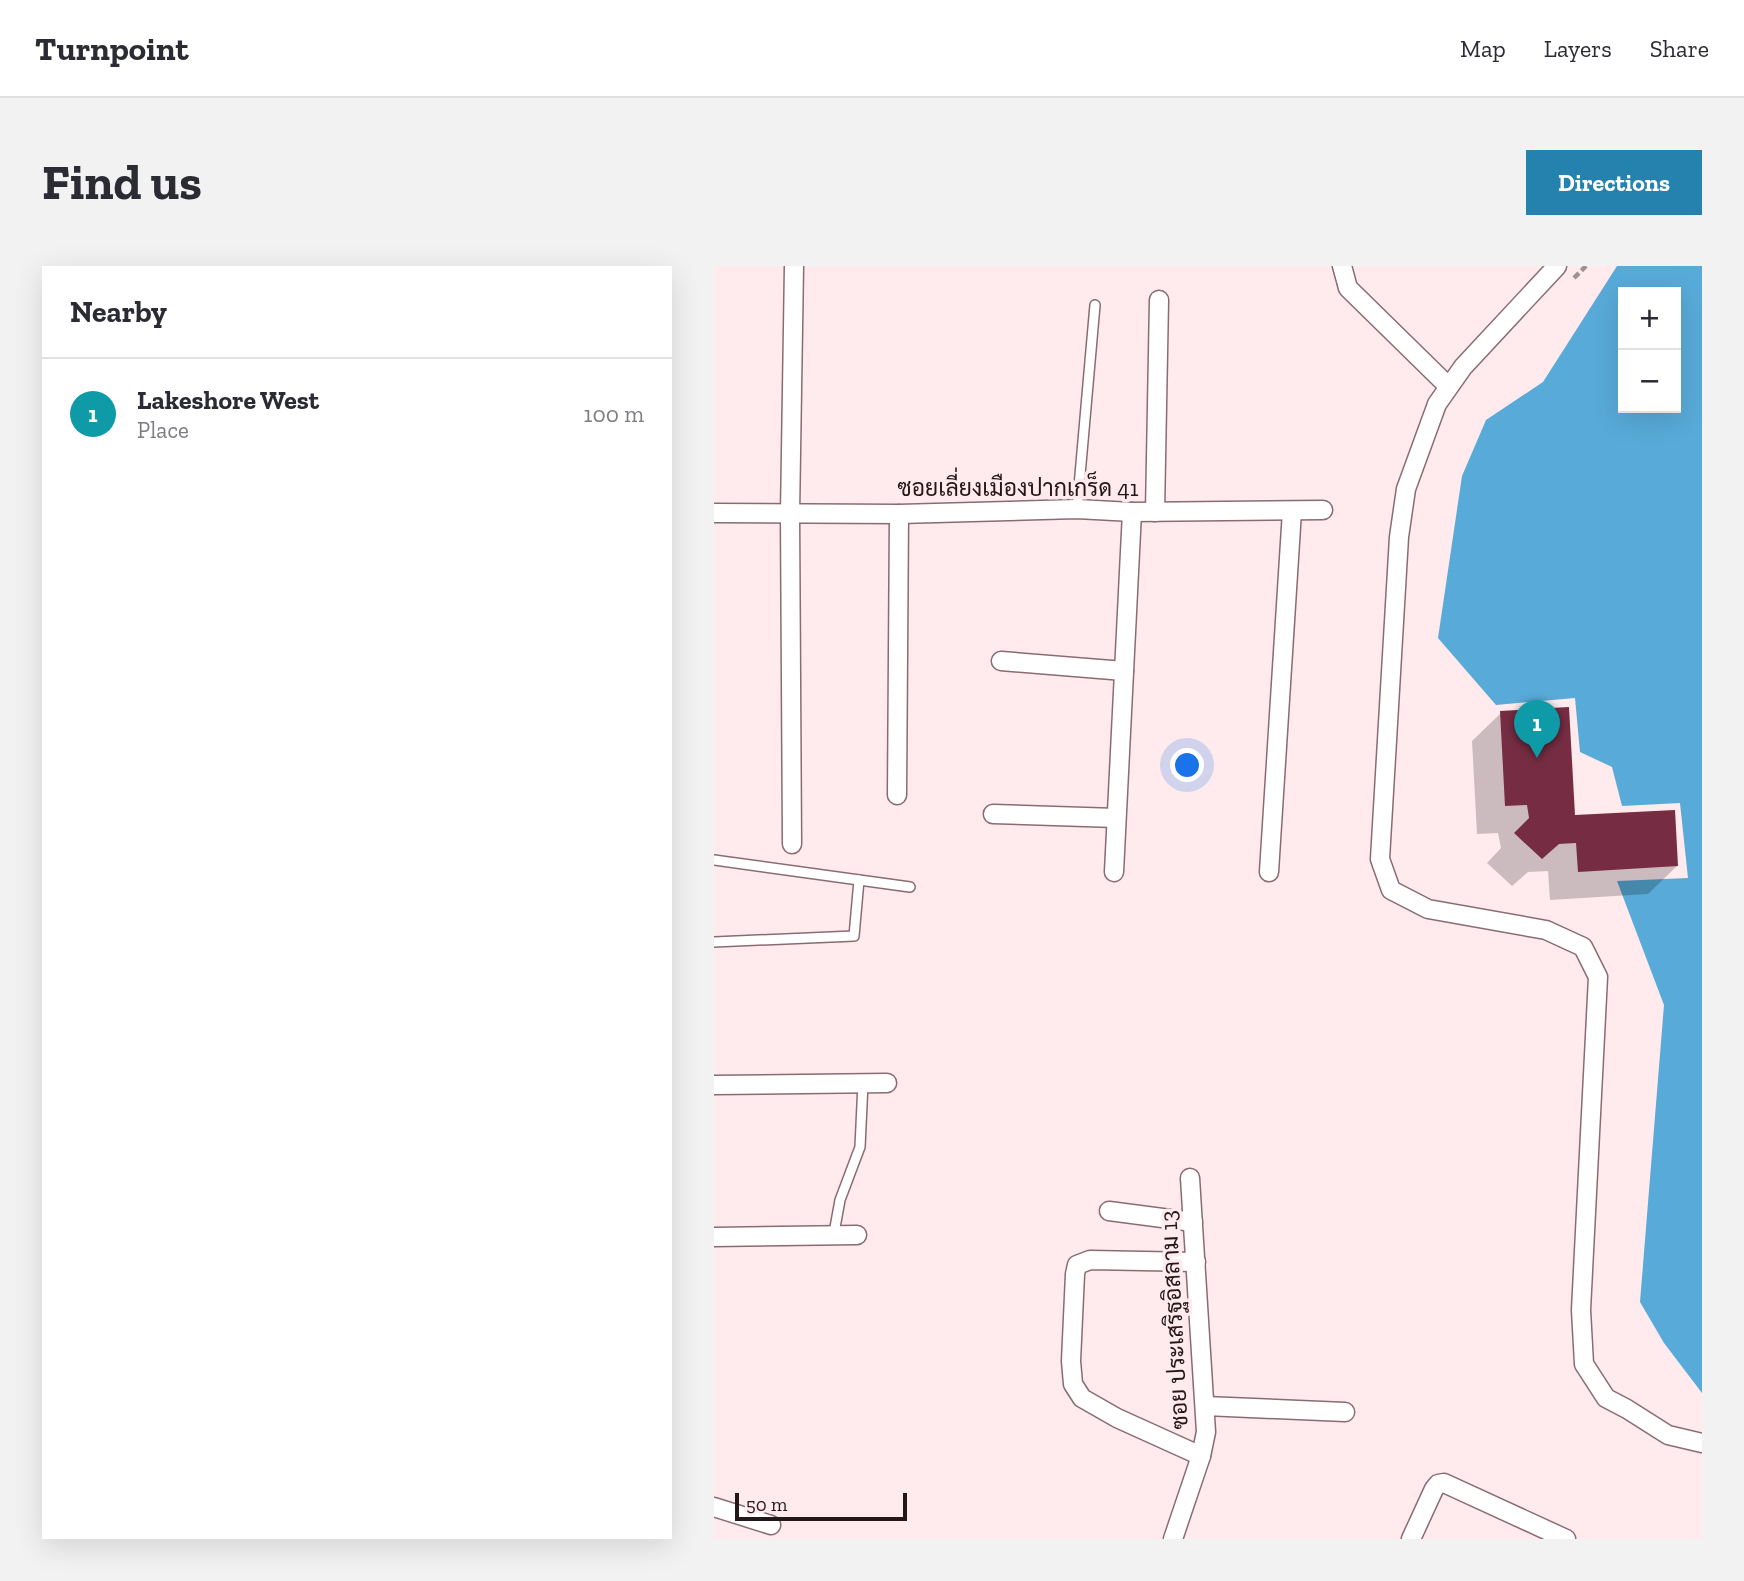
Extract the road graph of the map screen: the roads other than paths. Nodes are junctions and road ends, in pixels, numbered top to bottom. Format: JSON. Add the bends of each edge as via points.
{"nodes":[{"id":1,"x":794,"y":266,"type":"edge"},
{"id":2,"x":1342,"y":266,"type":"edge"},
{"id":3,"x":1557,"y":266,"type":"edge"},
{"id":4,"x":1159,"y":300,"type":"dead end"},
{"id":5,"x":1094,"y":305,"type":"dead end"},
{"id":6,"x":1448,"y":386,"type":"junction"},
{"id":7,"x":1077,"y":509,"type":"junction"},
{"id":8,"x":1323,"y":510,"type":"dead end"},
{"id":9,"x":1292,"y":511,"type":"junction"},
{"id":10,"x":1132,"y":512,"type":"junction"},
{"id":11,"x":1154,"y":512,"type":"junction"},
{"id":12,"x":714,"y":513,"type":"edge"},
{"id":13,"x":899,"y":513,"type":"junction"},
{"id":14,"x":790,"y":514,"type":"junction"},
{"id":15,"x":1001,"y":661,"type":"dead end"},
{"id":16,"x":1124,"y":671,"type":"junction"},
{"id":17,"x":897,"y":795,"type":"dead end"},
{"id":18,"x":993,"y":814,"type":"dead end"},
{"id":19,"x":1116,"y":818,"type":"junction"},
{"id":20,"x":792,"y":844,"type":"dead end"},
{"id":21,"x":714,"y":860,"type":"edge"},
{"id":22,"x":1114,"y":872,"type":"dead end"},
{"id":23,"x":1269,"y":872,"type":"dead end"},
{"id":24,"x":859,"y":880,"type":"junction"},
{"id":25,"x":910,"y":887,"type":"dead end"},
{"id":26,"x":714,"y":942,"type":"edge"},
{"id":27,"x":863,"y":1083,"type":"junction"},
{"id":28,"x":887,"y":1083,"type":"dead end"},
{"id":29,"x":714,"y":1085,"type":"edge"},
{"id":30,"x":1190,"y":1178,"type":"dead end"},
{"id":31,"x":1109,"y":1211,"type":"dead end"},
{"id":32,"x":1194,"y":1222,"type":"junction"},
{"id":33,"x":834,"y":1233,"type":"junction"},
{"id":34,"x":857,"y":1234,"type":"dead end"},
{"id":35,"x":714,"y":1237,"type":"edge"},
{"id":36,"x":1196,"y":1262,"type":"junction"},
{"id":37,"x":1205,"y":1406,"type":"junction"},
{"id":38,"x":1345,"y":1412,"type":"dead end"},
{"id":39,"x":1702,"y":1443,"type":"edge"},
{"id":40,"x":1201,"y":1456,"type":"junction"},
{"id":41,"x":714,"y":1507,"type":"edge"},
{"id":42,"x":771,"y":1525,"type":"dead end"},
{"id":43,"x":1172,"y":1539,"type":"edge"},
{"id":44,"x":1411,"y":1539,"type":"edge"},
{"id":45,"x":1566,"y":1539,"type":"edge"}],
"edges":[{"from":1,"to":14,"type":"street"},
{"from":2,"to":6,"type":"street","via":[[1348,288]]},
{"from":3,"to":6,"type":"street"},
{"from":4,"to":11,"type":"street"},
{"from":5,"to":7,"type":"lane"},
{"from":6,"to":39,"type":"street","via":[[1406,489],[1399,537],[1380,859],[1391,890],[1428,909],[1546,930],[1583,947],[1598,977],[1581,1310],[1584,1364],[1606,1398],[1668,1435]]},
{"from":7,"to":10,"type":"street","name":"ซอยเลี่ยงเมืองปากเกร็ด 41"},
{"from":7,"to":13,"type":"street","name":"ซอยเลี่ยงเมืองปากเกร็ด 41"},
{"from":8,"to":9,"type":"street","name":"ซอยเลี่ยงเมืองปากเกร็ด 41"},
{"from":9,"to":11,"type":"street","name":"ซอยเลี่ยงเมืองปากเกร็ด 41"},
{"from":9,"to":23,"type":"street"},
{"from":10,"to":11,"type":"street","name":"ซอยเลี่ยงเมืองปากเกร็ด 41"},
{"from":10,"to":16,"type":"street"},
{"from":12,"to":14,"type":"street","name":"ซอยเลี่ยงเมืองปากเกร็ด 41"},
{"from":13,"to":14,"type":"street","name":"ซอยเลี่ยงเมืองปากเกร็ด 41"},
{"from":13,"to":17,"type":"street"},
{"from":14,"to":20,"type":"street"},
{"from":15,"to":16,"type":"street"},
{"from":16,"to":19,"type":"street"},
{"from":18,"to":19,"type":"street"},
{"from":19,"to":22,"type":"street"},
{"from":21,"to":24,"type":"lane"},
{"from":24,"to":25,"type":"lane"},
{"from":24,"to":26,"type":"lane","via":[[854,936]]},
{"from":27,"to":28,"type":"street"},
{"from":27,"to":29,"type":"street"},
{"from":27,"to":33,"type":"lane","via":[[860,1147],[840,1200]]},
{"from":30,"to":32,"type":"street","name":"ซอย ประเสริฐอิสลาม 13"},
{"from":31,"to":32,"type":"street"},
{"from":32,"to":36,"type":"street","name":"ซอย ประเสริฐอิสลาม 13"},
{"from":33,"to":34,"type":"street"},
{"from":33,"to":35,"type":"street"},
{"from":36,"to":37,"type":"street","name":"ซอย ประเสริฐอิสลาม 13"},
{"from":36,"to":40,"type":"street","via":[[1090,1260],[1077,1265],[1071,1361],[1073,1384],[1082,1398]]},
{"from":37,"to":38,"type":"street"},
{"from":37,"to":40,"type":"street","name":"ซอย ประเสริฐอิสลาม 13"},
{"from":40,"to":43,"type":"street","name":"ซอย ประเสริฐอิสลาม 13"},
{"from":41,"to":42,"type":"street"},
{"from":44,"to":45,"type":"street","via":[[1434,1489],[1444,1483]]}]}
